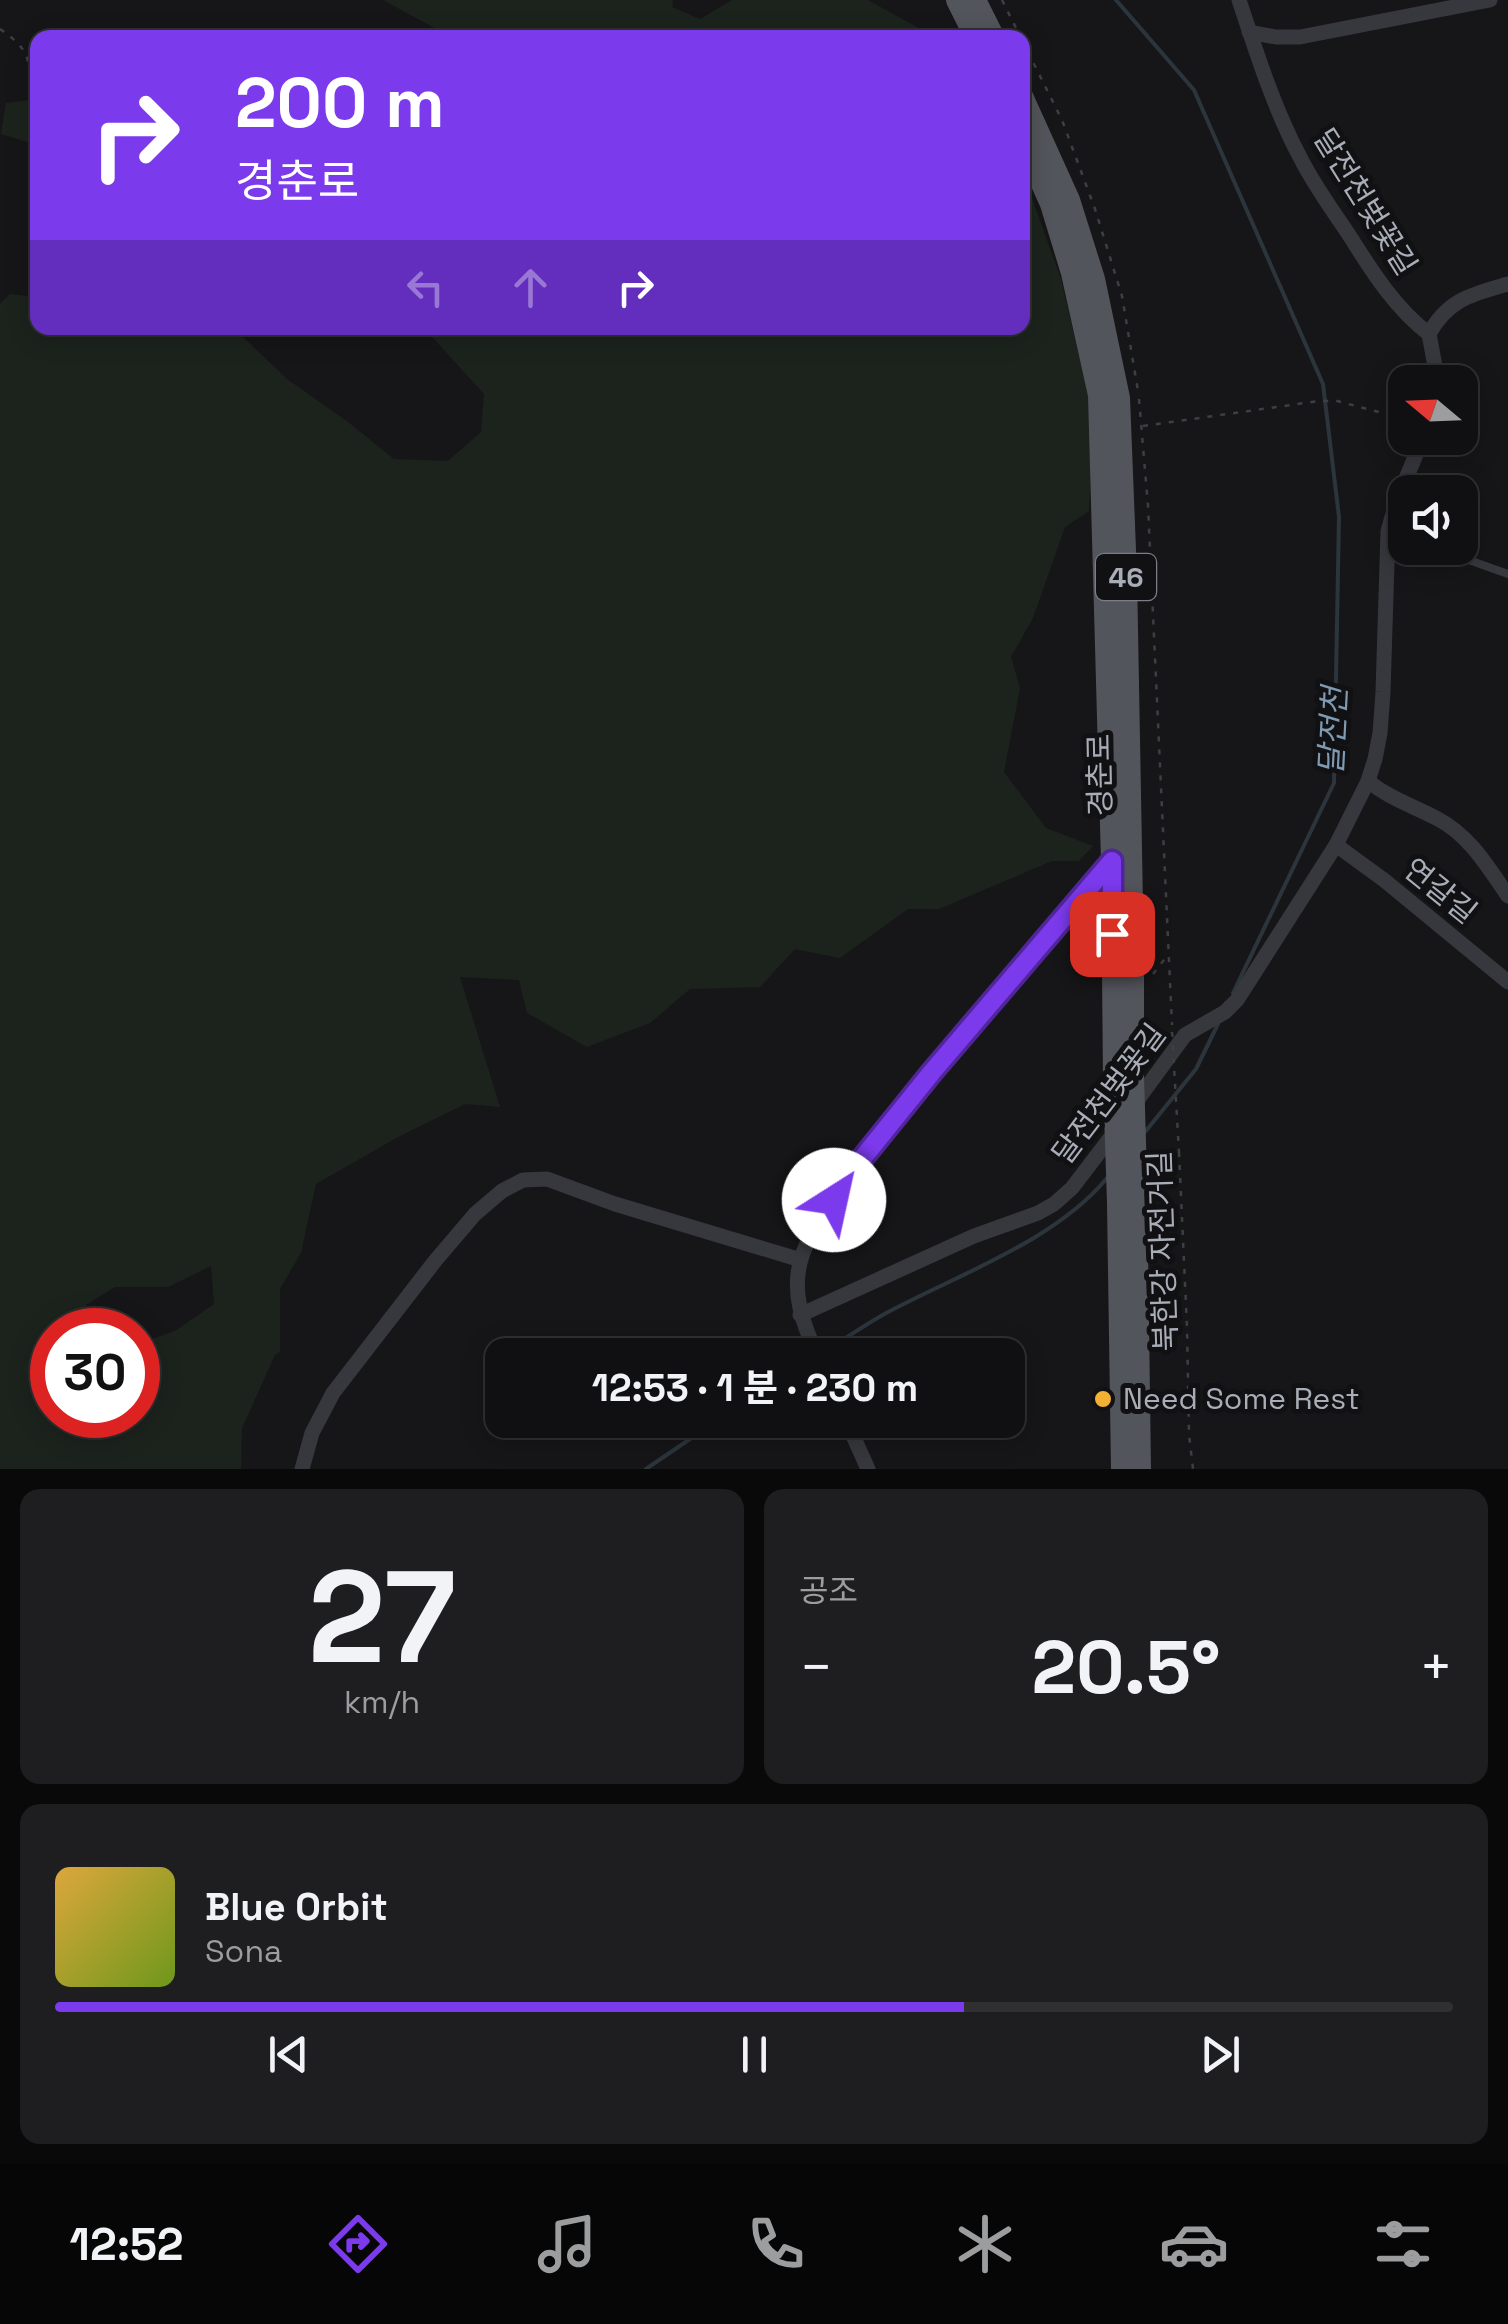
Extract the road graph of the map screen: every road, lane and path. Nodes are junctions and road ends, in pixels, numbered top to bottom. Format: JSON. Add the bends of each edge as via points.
{"nodes":[{"id":1,"x":957,"y":0,"type":"edge"},
{"id":2,"x":976,"y":0,"type":"edge"},
{"id":3,"x":1002,"y":0,"type":"edge"},
{"id":4,"x":1239,"y":0,"type":"edge"},
{"id":5,"x":1490,"y":0,"type":"edge"},
{"id":6,"x":0,"y":29,"type":"edge"},
{"id":7,"x":972,"y":30,"type":"edge"},
{"id":8,"x":990,"y":30,"type":"edge"},
{"id":9,"x":1017,"y":30,"type":"edge"},
{"id":10,"x":1250,"y":32,"type":"junction"},
{"id":11,"x":29,"y":80,"type":"dead end"},
{"id":12,"x":1030,"y":114,"type":"edge"},
{"id":13,"x":1030,"y":158,"type":"edge"},
{"id":14,"x":1508,"y":284,"type":"edge"},
{"id":15,"x":1430,"y":334,"type":"junction"},
{"id":16,"x":1435,"y":365,"type":"edge"},
{"id":17,"x":1388,"y":415,"type":"edge"},
{"id":18,"x":1142,"y":426,"type":"dead end"},
{"id":19,"x":1388,"y":530,"type":"edge"},
{"id":20,"x":1478,"y":563,"type":"edge"},
{"id":21,"x":1508,"y":574,"type":"edge"},
{"id":22,"x":1368,"y":781,"type":"junction"},
{"id":23,"x":1336,"y":845,"type":"junction"},
{"id":24,"x":1112,"y":861,"type":"junction"},
{"id":25,"x":1508,"y":896,"type":"edge"},
{"id":26,"x":1508,"y":982,"type":"edge"},
{"id":27,"x":1178,"y":1034,"type":"junction"},
{"id":28,"x":1124,"y":1078,"type":"junction"},
{"id":29,"x":801,"y":1260,"type":"junction"},
{"id":30,"x":800,"y":1315,"type":"junction"},
{"id":31,"x":810,"y":1338,"type":"edge"},
{"id":32,"x":854,"y":1438,"type":"edge"},
{"id":33,"x":302,"y":1469,"type":"edge"},
{"id":34,"x":868,"y":1469,"type":"edge"},
{"id":35,"x":1122,"y":1469,"type":"edge"},
{"id":36,"x":1140,"y":1469,"type":"edge"},
{"id":37,"x":1193,"y":1469,"type":"edge"}],
"edges":[{"from":1,"to":7,"type":"main road"},
{"from":2,"to":8,"type":"main road"},
{"from":3,"to":9,"type":"path"},
{"from":4,"to":10,"type":"street","name":"달전천벚꽃길"},
{"from":5,"to":10,"type":"street","via":[[1300,37]]},
{"from":6,"to":11,"type":"path","via":[[27,54]]},
{"from":10,"to":15,"type":"street","name":"달전천벚꽃길","via":[[1312,180],[1388,292]]},
{"from":12,"to":28,"type":"main road","name":"경춘로","number":"46","via":[[1069,200],[1094,278],[1119,398],[1133,959]]},
{"from":13,"to":24,"type":"main road","name":"경춘로","number":"46","via":[[1067,256],[1099,396]]},
{"from":14,"to":15,"type":"street","via":[[1466,296]]},
{"from":15,"to":16,"type":"street"},
{"from":17,"to":18,"type":"path","via":[[1337,400]]},
{"from":19,"to":22,"type":"street","via":[[1381,720]]},
{"from":20,"to":21,"type":"lane"},
{"from":22,"to":23,"type":"street","name":"달전천벚꽃길"},
{"from":22,"to":25,"type":"street","name":"연갈길","via":[[1470,842]]},
{"from":23,"to":26,"type":"street","name":"연갈길"},
{"from":23,"to":27,"type":"street","name":"달전천벚꽃길","via":[[1237,1000]]},
{"from":24,"to":28,"type":"main road","name":"경춘로","number":"46"},
{"from":24,"to":29,"type":"street","via":[[853,1170]]},
{"from":27,"to":30,"type":"street","name":"달전천벚꽃길","via":[[1106,1146],[1054,1204]]},
{"from":27,"to":37,"type":"path","name":"북한강 자전거길","bridge":true},
{"from":28,"to":35,"type":"main road","name":"경춘로","number":"46","bridge":true,"via":[[1118,1203]]},
{"from":28,"to":36,"type":"main road","name":"경춘로","number":"46","bridge":true,"via":[[1136,1176]]},
{"from":29,"to":30,"type":"street"},
{"from":29,"to":33,"type":"street","via":[[547,1179],[523,1180],[475,1214],[344,1379],[312,1433]]},
{"from":30,"to":31,"type":"street"},
{"from":32,"to":34,"type":"street"}]}
